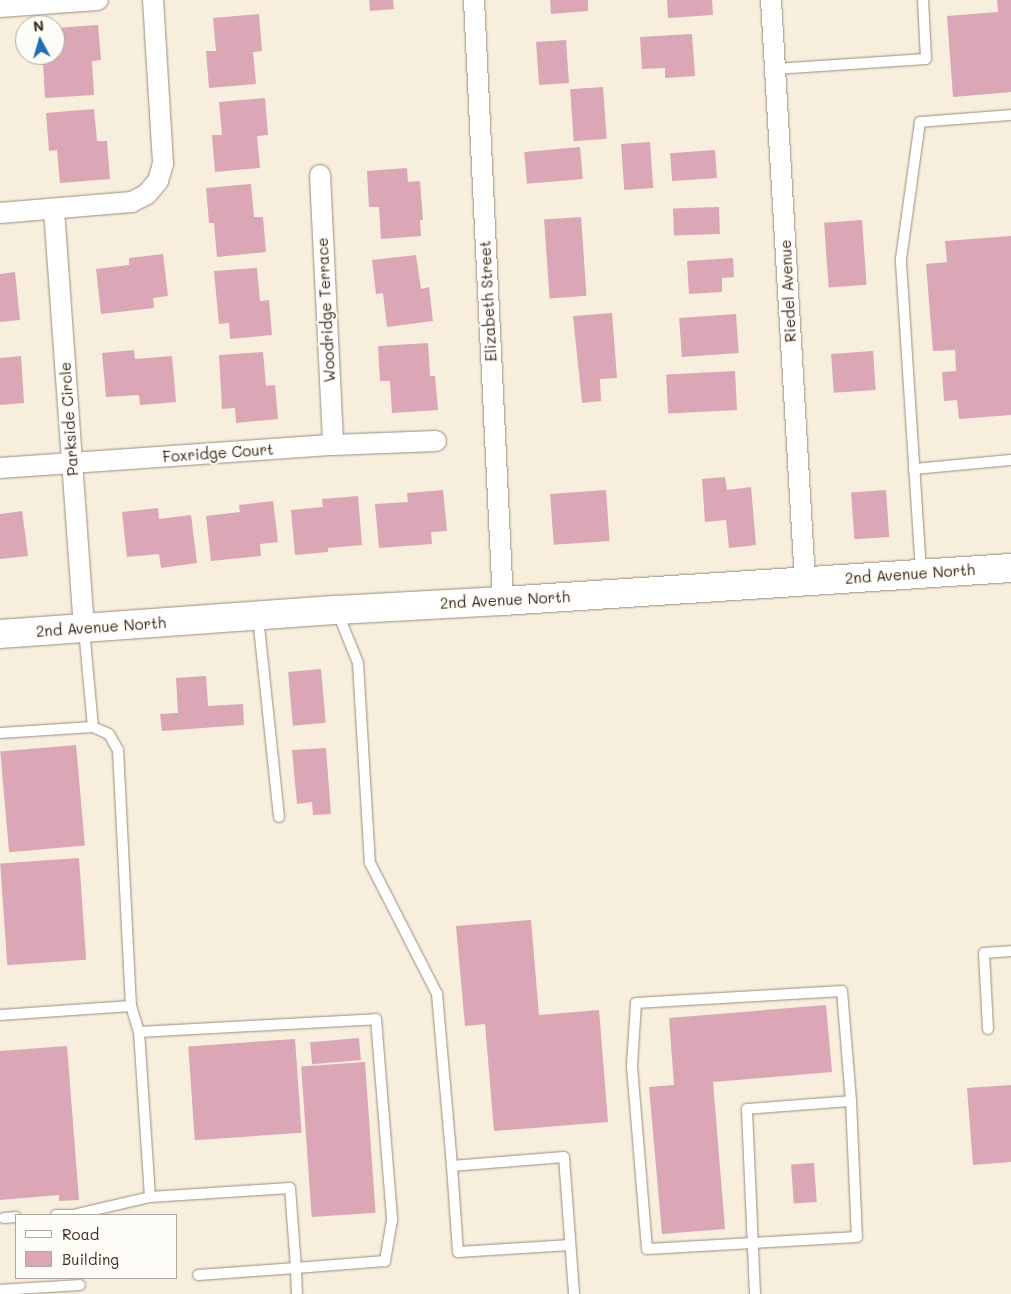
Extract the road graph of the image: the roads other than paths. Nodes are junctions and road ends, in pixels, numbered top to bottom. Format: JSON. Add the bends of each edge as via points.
{"nodes":[{"id":1,"x":98,"y":0,"type":"edge"},
{"id":2,"x":153,"y":0,"type":"edge"},
{"id":3,"x":474,"y":0,"type":"edge"},
{"id":4,"x":771,"y":0,"type":"edge"},
{"id":5,"x":923,"y":0,"type":"edge"},
{"id":6,"x":0,"y":7,"type":"edge"},
{"id":7,"x":775,"y":69,"type":"junction"},
{"id":8,"x":1011,"y":115,"type":"edge"},
{"id":9,"x":320,"y":175,"type":"dead end"},
{"id":10,"x":54,"y":210,"type":"junction"},
{"id":11,"x":0,"y":213,"type":"edge"},
{"id":12,"x":436,"y":441,"type":"dead end"},
{"id":13,"x":333,"y":445,"type":"junction"},
{"id":14,"x":1011,"y":460,"type":"edge"},
{"id":15,"x":73,"y":463,"type":"junction"},
{"id":16,"x":0,"y":468,"type":"edge"},
{"id":17,"x":914,"y":469,"type":"junction"},
{"id":18,"x":1011,"y":568,"type":"edge"},
{"id":19,"x":921,"y":574,"type":"junction"},
{"id":20,"x":805,"y":581,"type":"junction"},
{"id":21,"x":503,"y":601,"type":"junction"},
{"id":22,"x":337,"y":610,"type":"junction"},
{"id":23,"x":258,"y":616,"type":"junction"},
{"id":24,"x":84,"y":628,"type":"junction"},
{"id":25,"x":0,"y":634,"type":"edge"},
{"id":26,"x":93,"y":727,"type":"junction"},
{"id":27,"x":0,"y":733,"type":"edge"},
{"id":28,"x":279,"y":817,"type":"dead end"},
{"id":29,"x":1011,"y":951,"type":"edge"},
{"id":30,"x":131,"y":1006,"type":"junction"},
{"id":31,"x":0,"y":1015,"type":"edge"},
{"id":32,"x":988,"y":1029,"type":"dead end"},
{"id":33,"x":139,"y":1032,"type":"junction"},
{"id":34,"x":851,"y":1102,"type":"junction"},
{"id":35,"x":452,"y":1166,"type":"junction"},
{"id":36,"x":150,"y":1197,"type":"junction"},
{"id":37,"x":82,"y":1214,"type":"edge"},
{"id":38,"x":15,"y":1217,"type":"edge"},
{"id":39,"x":4,"y":1218,"type":"dead end"},
{"id":40,"x":570,"y":1244,"type":"junction"},
{"id":41,"x":753,"y":1244,"type":"junction"},
{"id":42,"x":296,"y":1268,"type":"junction"},
{"id":43,"x":198,"y":1274,"type":"dead end"},
{"id":44,"x":81,"y":1286,"type":"edge"},
{"id":45,"x":0,"y":1290,"type":"edge"},
{"id":46,"x":298,"y":1294,"type":"edge"},
{"id":47,"x":574,"y":1294,"type":"edge"},
{"id":48,"x":756,"y":1294,"type":"edge"}],
"edges":[{"from":1,"to":6,"type":"street"},
{"from":2,"to":10,"type":"street","via":[[163,163],[158,181],[147,194],[132,202]]},
{"from":3,"to":21,"type":"street","name":"Elizabeth Street"},
{"from":4,"to":7,"type":"street","name":"Riedel Avenue"},
{"from":5,"to":7,"type":"lane","via":[[926,59]]},
{"from":7,"to":20,"type":"street","name":"Riedel Avenue"},
{"from":8,"to":17,"type":"lane","via":[[920,122],[901,259]]},
{"from":9,"to":13,"type":"street","name":"Woodridge Terrace"},
{"from":10,"to":11,"type":"street"},
{"from":10,"to":15,"type":"street","name":"Parkside Circle"},
{"from":12,"to":13,"type":"street","name":"Foxridge Court"},
{"from":13,"to":15,"type":"street","name":"Foxridge Court"},
{"from":14,"to":17,"type":"lane"},
{"from":15,"to":16,"type":"street","name":"Foxridge Court"},
{"from":15,"to":24,"type":"street","name":"Parkside Circle"},
{"from":17,"to":19,"type":"lane"},
{"from":18,"to":19,"type":"street","name":"2nd Avenue North"},
{"from":19,"to":20,"type":"street","name":"2nd Avenue North"},
{"from":20,"to":21,"type":"street","name":"2nd Avenue North"},
{"from":21,"to":22,"type":"street","name":"2nd Avenue North"},
{"from":22,"to":23,"type":"street","name":"2nd Avenue North"},
{"from":22,"to":35,"type":"lane","via":[[358,663],[370,864],[437,994]]},
{"from":23,"to":24,"type":"street","name":"2nd Avenue North"},
{"from":23,"to":28,"type":"lane"},
{"from":24,"to":25,"type":"street","name":"2nd Avenue North"},
{"from":24,"to":26,"type":"lane"},
{"from":26,"to":27,"type":"lane"},
{"from":26,"to":30,"type":"lane","via":[[110,734],[118,750]]},
{"from":29,"to":32,"type":"lane","via":[[984,953]]},
{"from":30,"to":31,"type":"lane"},
{"from":30,"to":33,"type":"lane"},
{"from":33,"to":36,"type":"lane"},
{"from":33,"to":42,"type":"lane","via":[[376,1019],[392,1220],[385,1262]]},
{"from":34,"to":41,"type":"lane","via":[[747,1109]]},
{"from":34,"to":41,"type":"lane","via":[[857,1237]]},
{"from":34,"to":41,"type":"lane","via":[[842,990],[636,1003],[632,1065],[647,1249]]},
{"from":35,"to":40,"type":"lane","via":[[458,1252]]},
{"from":35,"to":40,"type":"lane","via":[[564,1157]]},
{"from":36,"to":37,"type":"lane"},
{"from":36,"to":42,"type":"lane","via":[[290,1188]]},
{"from":38,"to":39,"type":"lane"},
{"from":40,"to":47,"type":"lane"},
{"from":41,"to":48,"type":"lane"},
{"from":42,"to":43,"type":"lane"},
{"from":42,"to":46,"type":"lane"},
{"from":44,"to":45,"type":"lane"}]}
